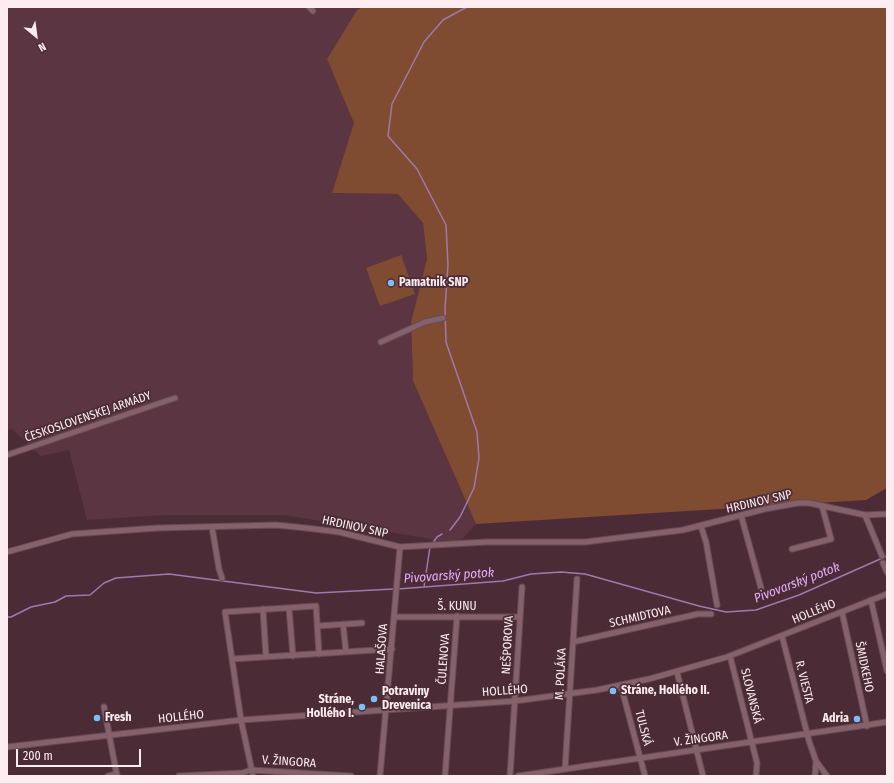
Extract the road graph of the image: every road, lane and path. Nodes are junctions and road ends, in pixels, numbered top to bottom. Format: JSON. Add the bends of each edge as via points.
{"nodes":[{"id":1,"x":443,"y":318,"type":"dead end"},
{"id":2,"x":381,"y":342,"type":"dead end"},
{"id":3,"x":175,"y":398,"type":"dead end"},
{"id":4,"x":7,"y":455,"type":"edge"},
{"id":5,"x":822,"y":506,"type":"junction"},
{"id":6,"x":887,"y":514,"type":"edge"},
{"id":7,"x":741,"y":515,"type":"junction"},
{"id":8,"x":865,"y":515,"type":"junction"},
{"id":9,"x":701,"y":526,"type":"junction"},
{"id":10,"x":212,"y":527,"type":"junction"},
{"id":11,"x":400,"y":547,"type":"junction"},
{"id":12,"x":792,"y":549,"type":"dead end"},
{"id":13,"x":7,"y":552,"type":"edge"},
{"id":14,"x":882,"y":556,"type":"dead end"},
{"id":15,"x":883,"y":563,"type":"dead end"},
{"id":16,"x":887,"y":572,"type":"edge"},
{"id":17,"x":222,"y":578,"type":"dead end"},
{"id":18,"x":577,"y":579,"type":"dead end"},
{"id":19,"x":522,"y":587,"type":"dead end"},
{"id":20,"x":762,"y":588,"type":"dead end"},
{"id":21,"x":887,"y":594,"type":"edge"},
{"id":22,"x":871,"y":600,"type":"junction"},
{"id":23,"x":717,"y":605,"type":"dead end"},
{"id":24,"x":289,"y":608,"type":"junction"},
{"id":25,"x":263,"y":609,"type":"junction"},
{"id":26,"x":842,"y":612,"type":"junction"},
{"id":27,"x":711,"y":614,"type":"dead end"},
{"id":28,"x":457,"y":616,"type":"junction"},
{"id":29,"x":394,"y":617,"type":"junction"},
{"id":30,"x":520,"y":617,"type":"junction"},
{"id":31,"x":362,"y":623,"type":"dead end"},
{"id":32,"x":343,"y":624,"type":"junction"},
{"id":33,"x":317,"y":626,"type":"junction"},
{"id":34,"x":782,"y":636,"type":"junction"},
{"id":35,"x":573,"y":642,"type":"junction"},
{"id":36,"x":392,"y":649,"type":"junction"},
{"id":37,"x":346,"y":652,"type":"junction"},
{"id":38,"x":319,"y":654,"type":"junction"},
{"id":39,"x":292,"y":656,"type":"junction"},
{"id":40,"x":730,"y":656,"type":"junction"},
{"id":41,"x":266,"y":657,"type":"junction"},
{"id":42,"x":232,"y":659,"type":"junction"},
{"id":43,"x":887,"y":671,"type":"edge"},
{"id":44,"x":677,"y":672,"type":"junction"},
{"id":45,"x":621,"y":686,"type":"junction"},
{"id":46,"x":570,"y":694,"type":"junction"},
{"id":47,"x":515,"y":701,"type":"junction"},
{"id":48,"x":450,"y":705,"type":"junction"},
{"id":49,"x":104,"y":707,"type":"dead end"},
{"id":50,"x":386,"y":709,"type":"junction"},
{"id":51,"x":241,"y":720,"type":"junction"},
{"id":52,"x":887,"y":722,"type":"edge"},
{"id":53,"x":867,"y":726,"type":"junction"},
{"id":54,"x":807,"y":734,"type":"junction"},
{"id":55,"x":109,"y":735,"type":"junction"},
{"id":56,"x":752,"y":742,"type":"junction"},
{"id":57,"x":7,"y":747,"type":"edge"},
{"id":58,"x":696,"y":750,"type":"junction"},
{"id":59,"x":640,"y":758,"type":"junction"},
{"id":60,"x":816,"y":761,"type":"junction"},
{"id":61,"x":565,"y":769,"type":"junction"},
{"id":62,"x":251,"y":770,"type":"junction"},
{"id":63,"x":296,"y":774,"type":"edge"},
{"id":64,"x":117,"y":775,"type":"edge"},
{"id":65,"x":108,"y":776,"type":"edge"},
{"id":66,"x":179,"y":776,"type":"edge"},
{"id":67,"x":191,"y":776,"type":"edge"},
{"id":68,"x":253,"y":776,"type":"edge"},
{"id":69,"x":351,"y":776,"type":"edge"},
{"id":70,"x":380,"y":776,"type":"edge"},
{"id":71,"x":445,"y":776,"type":"edge"},
{"id":72,"x":510,"y":776,"type":"edge"},
{"id":73,"x":518,"y":776,"type":"edge"},
{"id":74,"x":645,"y":776,"type":"edge"},
{"id":75,"x":703,"y":776,"type":"edge"},
{"id":76,"x":756,"y":776,"type":"edge"},
{"id":77,"x":815,"y":776,"type":"edge"},
{"id":78,"x":827,"y":776,"type":"edge"}],
"edges":[{"from":1,"to":2,"type":"street","via":[[424,322]]},
{"from":3,"to":4,"type":"street","name":"ČESKOSLOVENSKEJ ARMÁDY"},
{"from":5,"to":7,"type":"street","name":"HRDINOV SNP","via":[[798,503]]},
{"from":5,"to":8,"type":"street","name":"HRDINOV SNP"},
{"from":5,"to":12,"type":"street","via":[[831,539]]},
{"from":6,"to":8,"type":"street","name":"HRDINOV SNP"},
{"from":7,"to":9,"type":"street","name":"HRDINOV SNP"},
{"from":7,"to":20,"type":"street"},
{"from":8,"to":14,"type":"street"},
{"from":9,"to":11,"type":"street","name":"HRDINOV SNP","via":[[585,542],[512,541]]},
{"from":9,"to":23,"type":"street"},
{"from":10,"to":11,"type":"street","name":"HRDINOV SNP","via":[[276,525],[323,529]]},
{"from":10,"to":13,"type":"street","name":"HRDINOV SNP","via":[[83,532]]},
{"from":10,"to":17,"type":"street"},
{"from":11,"to":29,"type":"street","name":"HALAŠOVA"},
{"from":15,"to":16,"type":"street"},
{"from":18,"to":35,"type":"street","name":"M. POLÁKA"},
{"from":19,"to":30,"type":"street","name":"NEŠPOROVA"},
{"from":21,"to":22,"type":"street","name":"HOLLÉHO"},
{"from":22,"to":26,"type":"street","name":"HOLLÉHO"},
{"from":22,"to":43,"type":"street"},
{"from":24,"to":25,"type":"street"},
{"from":24,"to":33,"type":"street","via":[[316,606]]},
{"from":24,"to":39,"type":"street"},
{"from":25,"to":41,"type":"street"},
{"from":25,"to":42,"type":"street","via":[[225,612]]},
{"from":26,"to":34,"type":"street","name":"HOLLÉHO"},
{"from":26,"to":53,"type":"street","name":"ŠMIDKEHO"},
{"from":27,"to":35,"type":"street","name":"SCHMIDTOVA","via":[[698,614]]},
{"from":28,"to":29,"type":"street","name":"Š. KUNU"},
{"from":28,"to":30,"type":"street","name":"Š. KUNU"},
{"from":28,"to":48,"type":"street","name":"ČULENOVA"},
{"from":29,"to":36,"type":"street","name":"HALAŠOVA"},
{"from":30,"to":47,"type":"street","name":"NEŠPOROVA"},
{"from":31,"to":32,"type":"street"},
{"from":32,"to":33,"type":"street"},
{"from":32,"to":37,"type":"street"},
{"from":33,"to":38,"type":"street"},
{"from":34,"to":40,"type":"street","name":"HOLLÉHO"},
{"from":34,"to":54,"type":"street","name":"R. VIESTA"},
{"from":35,"to":46,"type":"street","name":"M. POLÁKA"},
{"from":36,"to":37,"type":"street"},
{"from":36,"to":50,"type":"street","name":"HALAŠOVA"},
{"from":37,"to":38,"type":"street"},
{"from":38,"to":39,"type":"street"},
{"from":39,"to":41,"type":"street"},
{"from":40,"to":44,"type":"street","name":"HOLLÉHO"},
{"from":40,"to":56,"type":"street","name":"SLOVANSKÁ"},
{"from":41,"to":42,"type":"street"},
{"from":42,"to":51,"type":"street"},
{"from":44,"to":45,"type":"street","name":"HOLLÉHO"},
{"from":44,"to":58,"type":"street"},
{"from":45,"to":46,"type":"street","name":"HOLLÉHO"},
{"from":45,"to":59,"type":"street","name":"TULSKÁ"},
{"from":46,"to":47,"type":"street","name":"HOLLÉHO"},
{"from":46,"to":61,"type":"street","name":"M. POLÁKA"},
{"from":47,"to":48,"type":"street","name":"HOLLÉHO"},
{"from":47,"to":72,"type":"street","name":"NEŠPOROVA"},
{"from":48,"to":50,"type":"street","name":"HOLLÉHO"},
{"from":48,"to":71,"type":"street","name":"ČULENOVA"},
{"from":49,"to":55,"type":"street"},
{"from":50,"to":51,"type":"street","name":"HOLLÉHO"},
{"from":50,"to":70,"type":"street","name":"HALAŠOVA"},
{"from":51,"to":55,"type":"street","name":"HOLLÉHO"},
{"from":51,"to":62,"type":"street"},
{"from":52,"to":53,"type":"street","name":"V. ŽINGORA"},
{"from":53,"to":54,"type":"street","name":"V. ŽINGORA"},
{"from":54,"to":56,"type":"street","name":"V. ŽINGORA"},
{"from":54,"to":60,"type":"street","name":"R. VIESTA"},
{"from":55,"to":57,"type":"street","name":"HOLLÉHO"},
{"from":55,"to":64,"type":"street"},
{"from":56,"to":58,"type":"street","name":"V. ŽINGORA"},
{"from":56,"to":76,"type":"street","name":"SLOVANSKÁ","via":[[757,763]]},
{"from":58,"to":59,"type":"street","name":"V. ŽINGORA"},
{"from":58,"to":75,"type":"street"},
{"from":59,"to":61,"type":"street","name":"V. ŽINGORA"},
{"from":59,"to":74,"type":"street","name":"TULSKÁ"},
{"from":60,"to":77,"type":"street"},
{"from":60,"to":78,"type":"street","name":"R. VIESTA"},
{"from":61,"to":73,"type":"street","name":"V. ŽINGORA"},
{"from":62,"to":63,"type":"street","name":"V. ŽINGORA"},
{"from":62,"to":67,"type":"street","name":"V. ŽINGORA","via":[[242,773]]},
{"from":62,"to":68,"type":"street"},
{"from":63,"to":69,"type":"street","name":"V. ŽINGORA"},
{"from":64,"to":65,"type":"street"},
{"from":66,"to":67,"type":"street","name":"V. ŽINGORA"}]}
